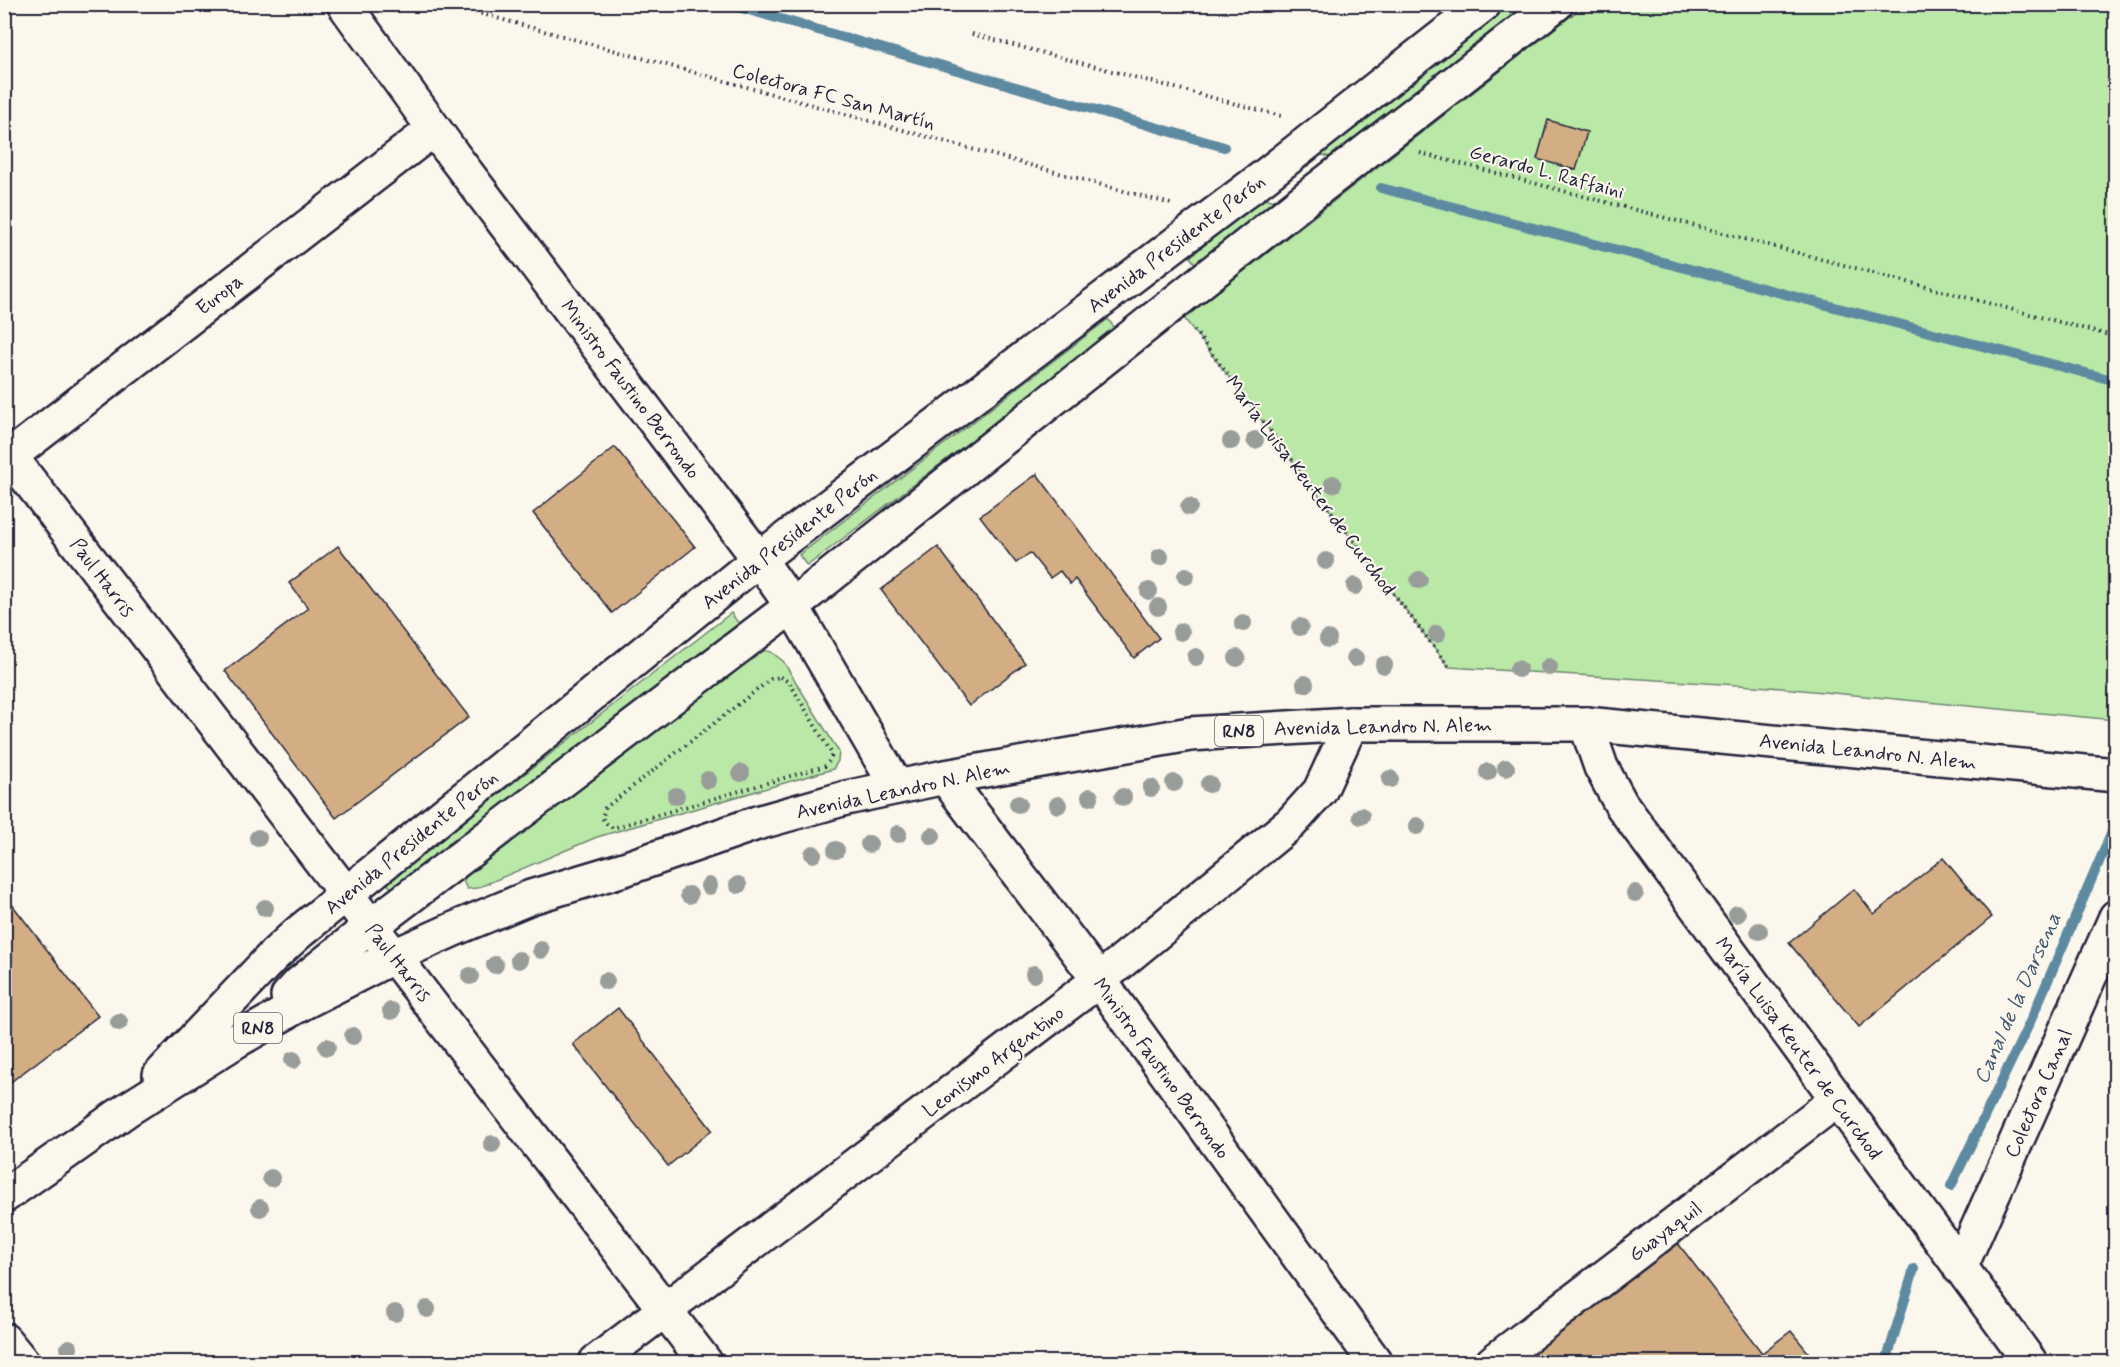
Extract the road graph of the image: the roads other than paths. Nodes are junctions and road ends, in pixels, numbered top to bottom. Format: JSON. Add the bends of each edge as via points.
{"nodes":[{"id":1,"x":344,"y":4,"type":"edge"},
{"id":2,"x":1484,"y":4,"type":"edge"},
{"id":3,"x":1556,"y":4,"type":"edge"},
{"id":4,"x":434,"y":129,"type":"junction"},
{"id":5,"x":1146,"y":266,"type":"junction"},
{"id":6,"x":1173,"y":303,"type":"junction"},
{"id":7,"x":7,"y":455,"type":"edge"},
{"id":8,"x":759,"y":559,"type":"junction"},
{"id":9,"x":792,"y":606,"type":"junction"},
{"id":10,"x":1351,"y":724,"type":"junction"},
{"id":11,"x":1586,"y":724,"type":"junction"},
{"id":12,"x":2115,"y":775,"type":"edge"},
{"id":13,"x":945,"y":777,"type":"junction"},
{"id":14,"x":897,"y":787,"type":"junction"},
{"id":15,"x":345,"y":893,"type":"junction"},
{"id":16,"x":2115,"y":917,"type":"edge"},
{"id":17,"x":371,"y":926,"type":"junction"},
{"id":18,"x":394,"y":956,"type":"junction"},
{"id":19,"x":1099,"y":980,"type":"junction"},
{"id":20,"x":258,"y":1028,"type":"junction"},
{"id":21,"x":1837,"y":1101,"type":"junction"},
{"id":22,"x":128,"y":1109,"type":"junction"},
{"id":23,"x":4,"y":1196,"type":"edge"},
{"id":24,"x":1960,"y":1268,"type":"junction"},
{"id":25,"x":664,"y":1309,"type":"junction"},
{"id":26,"x":4,"y":1340,"type":"edge"},
{"id":27,"x":22,"y":1362,"type":"edge"},
{"id":28,"x":596,"y":1362,"type":"edge"},
{"id":29,"x":705,"y":1362,"type":"edge"},
{"id":30,"x":1375,"y":1362,"type":"edge"},
{"id":31,"x":1493,"y":1362,"type":"edge"},
{"id":32,"x":2030,"y":1362,"type":"edge"}],
"edges":[{"from":1,"to":4,"type":"street","name":"Ministro Faustino Berrondo"},
{"from":2,"to":5,"type":"street","name":"Avenida Presidente Perón"},
{"from":3,"to":6,"type":"street","name":"Avenida Presidente Perón"},
{"from":4,"to":7,"type":"street","name":"Europa"},
{"from":4,"to":8,"type":"street","name":"Ministro Faustino Berrondo"},
{"from":5,"to":6,"type":"street"},
{"from":5,"to":8,"type":"street","name":"Avenida Presidente Perón"},
{"from":6,"to":9,"type":"street","name":"Avenida Presidente Perón"},
{"from":7,"to":15,"type":"street","name":"Paul Harris"},
{"from":8,"to":9,"type":"street","name":"Ministro Faustino Berrondo"},
{"from":8,"to":15,"type":"street","name":"Avenida Presidente Perón"},
{"from":9,"to":14,"type":"street","name":"Ministro Faustino Berrondo"},
{"from":9,"to":17,"type":"street","name":"Avenida Presidente Perón"},
{"from":10,"to":11,"type":"street","name":"Avenida Leandro N. Alem","number":"RN8"},
{"from":10,"to":13,"type":"street","name":"Avenida Leandro N. Alem","number":"RN8","via":[[1190,734]]},
{"from":10,"to":19,"type":"street","name":"Leonismo Argentino","via":[[1320,791],[1291,823]]},
{"from":11,"to":12,"type":"street","name":"Avenida Leandro N. Alem","number":"RN8"},
{"from":11,"to":21,"type":"street","name":"María Luisa Keuter de Curchod","via":[[1601,767],[1622,804]]},
{"from":13,"to":14,"type":"street","name":"Avenida Leandro N. Alem","number":"RN8"},
{"from":13,"to":19,"type":"street","name":"Ministro Faustino Berrondo"},
{"from":14,"to":18,"type":"street","name":"Avenida Leandro N. Alem","number":"RN8","via":[[757,823],[531,897]]},
{"from":15,"to":17,"type":"street","name":"Paul Harris"},
{"from":15,"to":22,"type":"street","name":"Avenida Presidente Perón","via":[[274,955]]},
{"from":16,"to":24,"type":"street","name":"Colectora Canal"},
{"from":17,"to":18,"type":"street","name":"Paul Harris"},
{"from":17,"to":20,"type":"street","name":"Avenida Presidente Perón","via":[[300,983]]},
{"from":18,"to":20,"type":"street","name":"Avenida Presidente Perón","number":"RN8"},
{"from":18,"to":25,"type":"street","name":"Paul Harris"},
{"from":19,"to":25,"type":"street","name":"Leonismo Argentino"},
{"from":19,"to":30,"type":"street","name":"Ministro Faustino Berrondo"},
{"from":20,"to":22,"type":"street","name":"Avenida Presidente Perón","number":"RN8"},
{"from":21,"to":24,"type":"street","name":"María Luisa Keuter de Curchod"},
{"from":21,"to":31,"type":"street","name":"Guayaquil"},
{"from":22,"to":23,"type":"street","name":"Avenida Presidente Perón"},
{"from":24,"to":32,"type":"street","name":"María Luisa Keuter de Curchod"},
{"from":25,"to":28,"type":"street","name":"Leonismo Argentino"},
{"from":25,"to":29,"type":"street","name":"Paul Harris"},
{"from":26,"to":27,"type":"street"}]}
